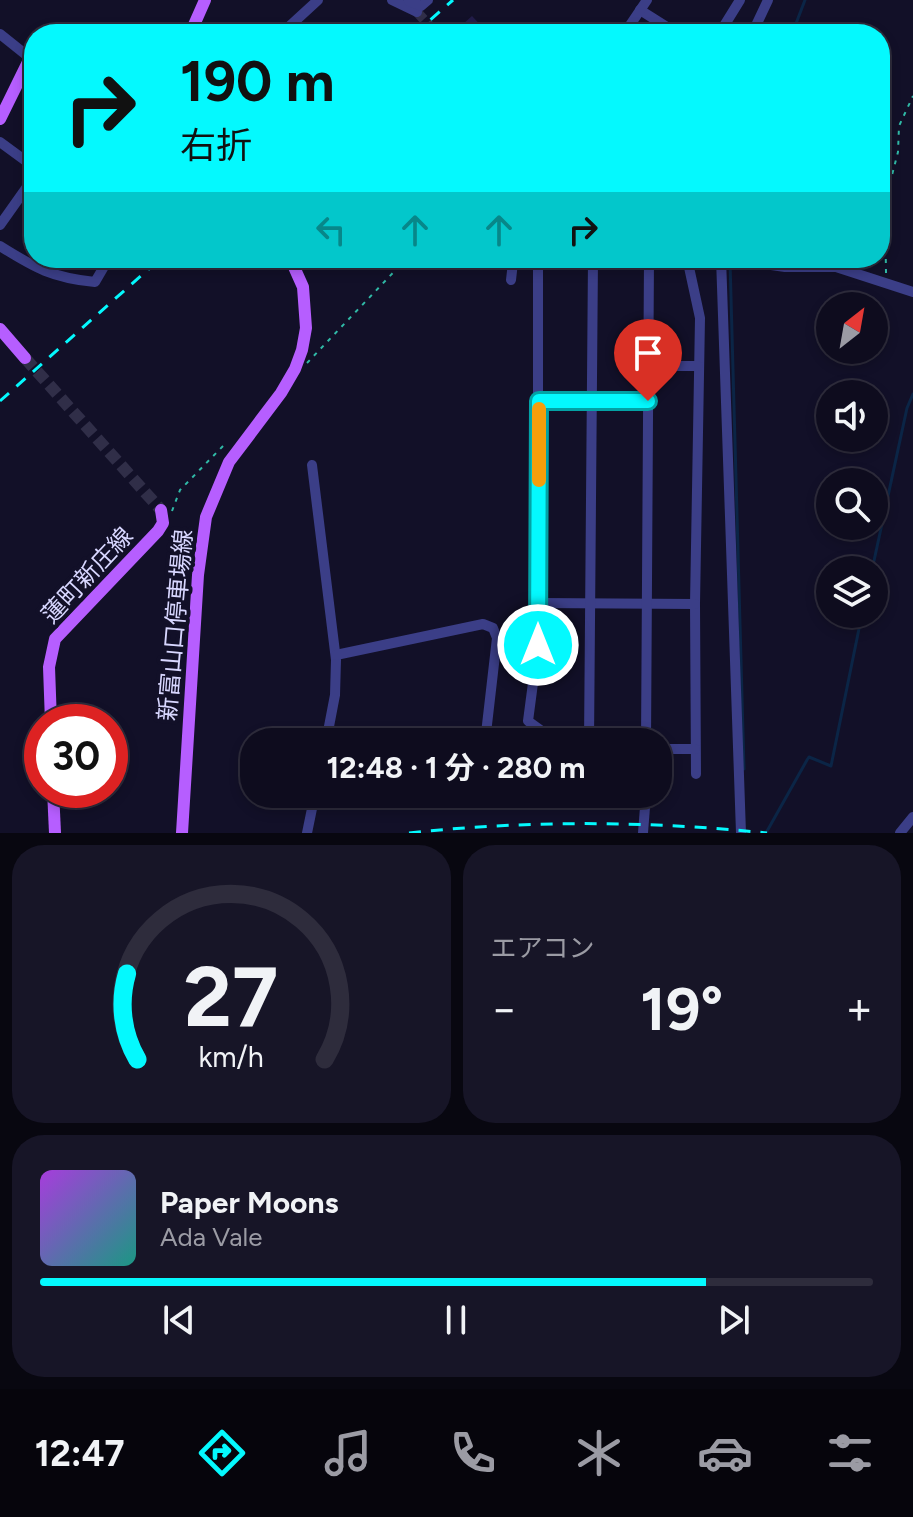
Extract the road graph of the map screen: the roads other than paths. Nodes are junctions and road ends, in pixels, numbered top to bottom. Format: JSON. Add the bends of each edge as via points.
{"nodes":[{"id":1,"x":205,"y":0,"type":"edge"},
{"id":2,"x":318,"y":0,"type":"edge"},
{"id":3,"x":392,"y":0,"type":"edge"},
{"id":4,"x":407,"y":0,"type":"edge"},
{"id":5,"x":428,"y":0,"type":"edge"},
{"id":6,"x":768,"y":0,"type":"edge"},
{"id":7,"x":734,"y":2,"type":"edge"},
{"id":8,"x":644,"y":5,"type":"edge"},
{"id":9,"x":417,"y":12,"type":"tunnel mouth"},
{"id":10,"x":194,"y":24,"type":"edge"},
{"id":11,"x":292,"y":24,"type":"edge"},
{"id":12,"x":631,"y":24,"type":"edge"},
{"id":13,"x":666,"y":24,"type":"edge"},
{"id":14,"x":724,"y":24,"type":"edge"},
{"id":15,"x":757,"y":24,"type":"edge"},
{"id":16,"x":0,"y":34,"type":"edge"},
{"id":17,"x":24,"y":54,"type":"edge"},
{"id":18,"x":24,"y":75,"type":"edge"},
{"id":19,"x":0,"y":119,"type":"edge"},
{"id":20,"x":0,"y":142,"type":"edge"},
{"id":21,"x":24,"y":160,"type":"edge"},
{"id":22,"x":24,"y":191,"type":"edge"},
{"id":23,"x":0,"y":225,"type":"edge"},
{"id":24,"x":0,"y":246,"type":"edge"},
{"id":25,"x":24,"y":256,"type":"edge"},
{"id":26,"x":45,"y":268,"type":"edge"},
{"id":27,"x":103,"y":268,"type":"edge"},
{"id":28,"x":294,"y":268,"type":"edge"},
{"id":29,"x":512,"y":268,"type":"edge"},
{"id":30,"x":541,"y":268,"type":"edge"},
{"id":31,"x":593,"y":268,"type":"edge"},
{"id":32,"x":649,"y":268,"type":"edge"},
{"id":33,"x":689,"y":268,"type":"edge"},
{"id":34,"x":721,"y":268,"type":"edge"},
{"id":35,"x":839,"y":268,"type":"edge"},
{"id":36,"x":511,"y":280,"type":"dead end"},
{"id":37,"x":913,"y":292,"type":"edge"},
{"id":38,"x":0,"y":329,"type":"edge"},
{"id":39,"x":25,"y":358,"type":"tunnel mouth"},
{"id":40,"x":648,"y":366,"type":"junction"},
{"id":41,"x":698,"y":366,"type":"junction"},
{"id":42,"x":539,"y":401,"type":"junction"},
{"id":43,"x":591,"y":401,"type":"junction"},
{"id":44,"x":648,"y":401,"type":"junction"},
{"id":45,"x":312,"y":465,"type":"dead end"},
{"id":46,"x":161,"y":510,"type":"dead end"},
{"id":47,"x":538,"y":603,"type":"junction"},
{"id":48,"x":592,"y":603,"type":"junction"},
{"id":49,"x":647,"y":604,"type":"junction"},
{"id":50,"x":695,"y":604,"type":"junction"},
{"id":51,"x":336,"y":655,"type":"junction"},
{"id":52,"x":50,"y":704,"type":"edge"},
{"id":53,"x":329,"y":728,"type":"edge"},
{"id":54,"x":487,"y":728,"type":"edge"},
{"id":55,"x":538,"y":728,"type":"edge"},
{"id":56,"x":589,"y":728,"type":"edge"},
{"id":57,"x":646,"y":728,"type":"edge"},
{"id":58,"x":672,"y":749,"type":"edge"},
{"id":59,"x":695,"y":749,"type":"junction"},
{"id":60,"x":696,"y":774,"type":"dead end"},
{"id":61,"x":54,"y":808,"type":"edge"},
{"id":62,"x":312,"y":808,"type":"edge"},
{"id":63,"x":645,"y":808,"type":"edge"},
{"id":64,"x":913,"y":817,"type":"edge"},
{"id":65,"x":55,"y":833,"type":"edge"},
{"id":66,"x":182,"y":833,"type":"edge"},
{"id":67,"x":307,"y":833,"type":"edge"},
{"id":68,"x":643,"y":833,"type":"edge"},
{"id":69,"x":741,"y":833,"type":"edge"},
{"id":70,"x":900,"y":833,"type":"edge"}],
"edges":[{"from":1,"to":10,"type":"main road"},
{"from":2,"to":11,"type":"street"},
{"from":3,"to":9,"type":"street"},
{"from":4,"to":5,"type":"street","via":[[421,6]]},
{"from":6,"to":15,"type":"street"},
{"from":7,"to":14,"type":"street"},
{"from":8,"to":12,"type":"street"},
{"from":8,"to":13,"type":"street"},
{"from":16,"to":17,"type":"street"},
{"from":18,"to":19,"type":"main road"},
{"from":20,"to":21,"type":"street"},
{"from":22,"to":23,"type":"street"},
{"from":24,"to":25,"type":"street"},
{"from":26,"to":27,"type":"street","via":[[54,276],[95,282]]},
{"from":28,"to":66,"type":"main road","name":"新富山口停車場線","via":[[303,287],[306,328],[295,369],[229,462],[206,517]]},
{"from":29,"to":36,"type":"street"},
{"from":30,"to":42,"type":"street"},
{"from":31,"to":43,"type":"street"},
{"from":32,"to":40,"type":"street"},
{"from":33,"to":41,"type":"street","via":[[700,318]]},
{"from":34,"to":69,"type":"street"},
{"from":35,"to":37,"type":"street"},
{"from":38,"to":39,"type":"main road"},
{"from":40,"to":41,"type":"street"},
{"from":40,"to":44,"type":"street"},
{"from":41,"to":50,"type":"street"},
{"from":42,"to":43,"type":"street"},
{"from":42,"to":47,"type":"street"},
{"from":43,"to":44,"type":"street"},
{"from":43,"to":48,"type":"street"},
{"from":44,"to":49,"type":"street"},
{"from":45,"to":51,"type":"street"},
{"from":46,"to":52,"type":"main road","name":"蓮町新庄線","via":[[158,531],[55,639]]},
{"from":47,"to":48,"type":"street"},
{"from":47,"to":55,"type":"street","via":[[528,721]]},
{"from":48,"to":49,"type":"street"},
{"from":48,"to":56,"type":"street"},
{"from":49,"to":50,"type":"street"},
{"from":49,"to":57,"type":"street"},
{"from":50,"to":59,"type":"street"},
{"from":51,"to":53,"type":"street"},
{"from":51,"to":54,"type":"street","via":[[483,624],[493,628],[497,638]]},
{"from":58,"to":59,"type":"street"},
{"from":59,"to":60,"type":"street"},
{"from":61,"to":65,"type":"main road"},
{"from":62,"to":67,"type":"street"},
{"from":63,"to":68,"type":"street"},
{"from":64,"to":70,"type":"street"}]}
